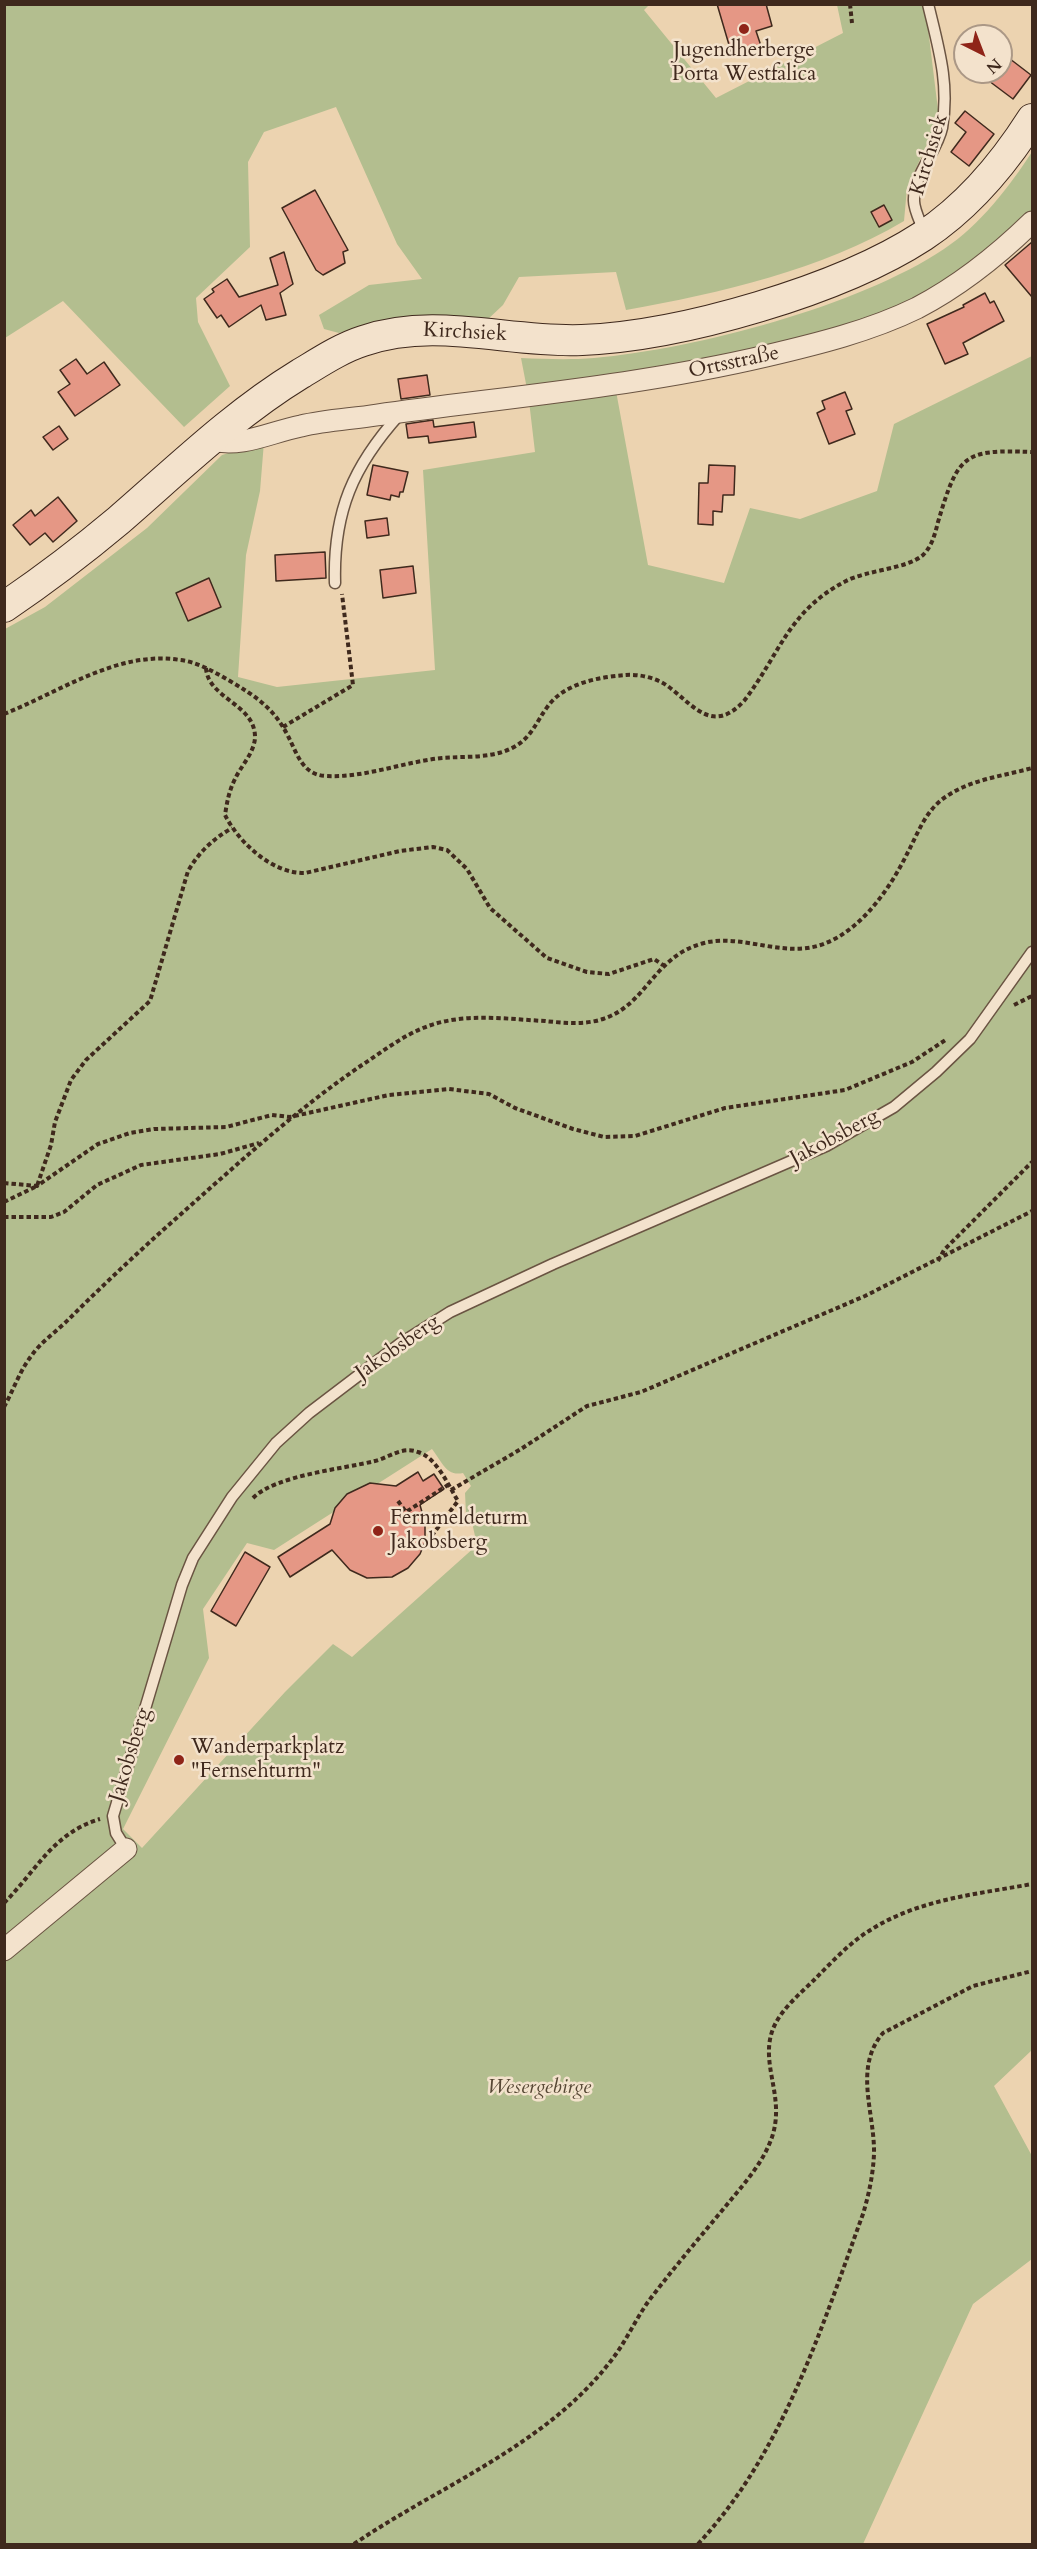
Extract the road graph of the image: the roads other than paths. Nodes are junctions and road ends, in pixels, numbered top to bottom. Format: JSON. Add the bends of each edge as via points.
{"nodes":[{"id":1,"x":928,"y":4,"type":"edge"},
{"id":2,"x":1032,"y":119,"type":"edge"},
{"id":3,"x":1032,"y":222,"type":"edge"},
{"id":4,"x":925,"y":235,"type":"junction"},
{"id":5,"x":402,"y":412,"type":"junction"},
{"id":6,"x":209,"y":440,"type":"junction"},
{"id":7,"x":335,"y":583,"type":"road end"},
{"id":8,"x":4,"y":607,"type":"edge"},
{"id":9,"x":1032,"y":952,"type":"edge"},
{"id":10,"x":126,"y":1849,"type":"joint"},
{"id":11,"x":4,"y":1950,"type":"edge"}],
"edges":[{"from":1,"to":4,"type":"lane","name":"Kirchsiek","via":[[945,74],[946,99],[942,131],[922,171],[914,200]]},
{"from":2,"to":4,"type":"main road","name":"Kirchsiek","via":[[986,180]]},
{"from":3,"to":5,"type":"street","name":"Ortsstraße","via":[[962,282],[915,308],[857,331],[732,364],[633,383]]},
{"from":4,"to":6,"type":"main road","name":"Kirchsiek","via":[[863,269],[822,285],[724,314],[629,335],[542,339],[433,328],[362,341],[287,382]]},
{"from":5,"to":6,"type":"street","name":"Ortsstraße","via":[[301,426],[242,443]]},
{"from":5,"to":7,"type":"lane","via":[[370,450],[352,480],[339,515]]},
{"from":6,"to":8,"type":"main road","name":"Kirchsiek","via":[[118,521]]},
{"from":9,"to":10,"type":"lane","name":"Jakobsberg","via":[[970,1039],[894,1107],[826,1146],[450,1312],[401,1343],[276,1443],[232,1497],[193,1558],[182,1585],[112,1816]]},
{"from":10,"to":11,"type":"street","name":"Jakobsberg"}]}
